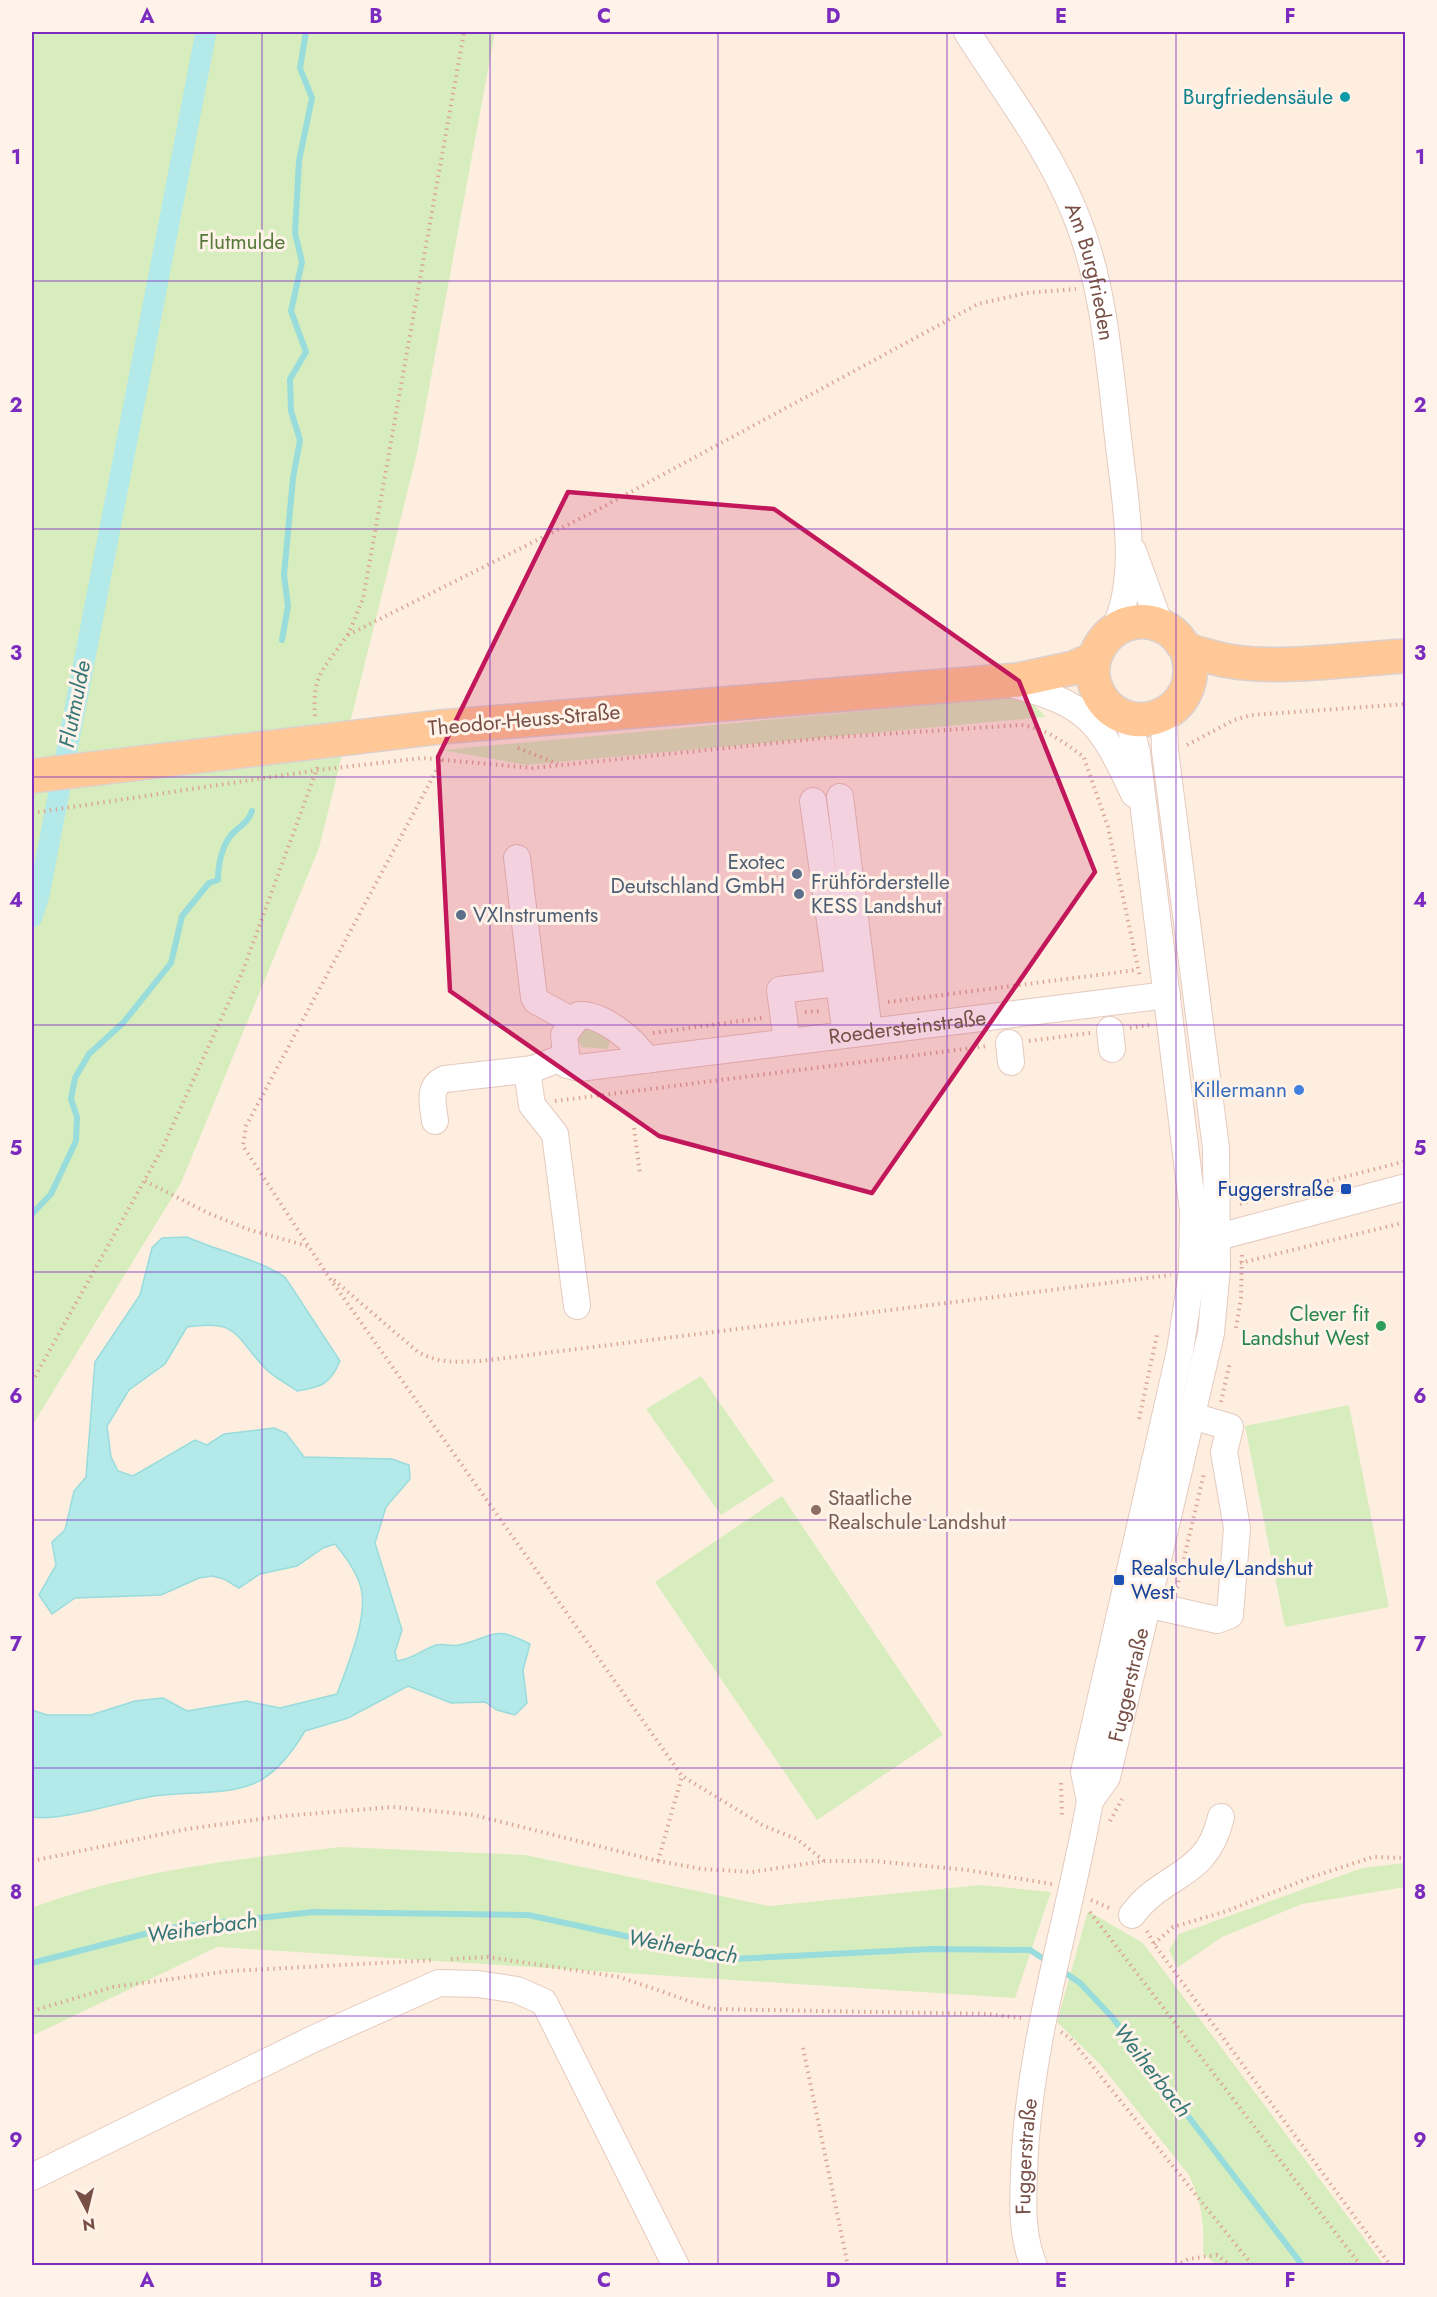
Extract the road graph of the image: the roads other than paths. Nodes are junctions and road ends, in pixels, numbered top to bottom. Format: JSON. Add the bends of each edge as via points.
{"nodes":[{"id":1,"x":967,"y":32,"type":"edge"},
{"id":2,"x":1129,"y":540,"type":"junction"},
{"id":3,"x":1160,"y":625,"type":"junction"},
{"id":4,"x":1114,"y":630,"type":"junction"},
{"id":5,"x":1186,"y":648,"type":"junction"},
{"id":6,"x":1406,"y":656,"type":"edge"},
{"id":7,"x":1094,"y":659,"type":"junction"},
{"id":8,"x":1271,"y":664,"type":"junction"},
{"id":9,"x":1008,"y":680,"type":"junction"},
{"id":10,"x":1098,"y":693,"type":"junction"},
{"id":11,"x":1178,"y":702,"type":"junction"},
{"id":12,"x":1124,"y":717,"type":"junction"},
{"id":13,"x":32,"y":776,"type":"edge"},
{"id":14,"x":840,"y":797,"type":"dead end"},
{"id":15,"x":813,"y":801,"type":"dead end"},
{"id":16,"x":1143,"y":813,"type":"junction"},
{"id":17,"x":517,"y":858,"type":"dead end"},
{"id":18,"x":837,"y":983,"type":"junction"},
{"id":19,"x":1158,"y":996,"type":"junction"},
{"id":20,"x":573,"y":1021,"type":"junction"},
{"id":21,"x":857,"y":1033,"type":"junction"},
{"id":22,"x":787,"y":1042,"type":"junction"},
{"id":23,"x":564,"y":1058,"type":"junction"},
{"id":24,"x":646,"y":1060,"type":"junction"},
{"id":25,"x":533,"y":1069,"type":"junction"},
{"id":26,"x":435,"y":1121,"type":"dead end"},
{"id":27,"x":1406,"y":1187,"type":"edge"},
{"id":28,"x":1217,"y":1237,"type":"junction"},
{"id":29,"x":1192,"y":1244,"type":"junction"},
{"id":30,"x":577,"y":1306,"type":"dead end"},
{"id":31,"x":1192,"y":1416,"type":"junction"},
{"id":32,"x":1136,"y":1602,"type":"junction"},
{"id":33,"x":1221,"y":1817,"type":"dead end"},
{"id":34,"x":1132,"y":1915,"type":"road end"},
{"id":35,"x":32,"y":2177,"type":"edge"},
{"id":36,"x":676,"y":2265,"type":"edge"},
{"id":37,"x":1034,"y":2265,"type":"edge"}],
"edges":[{"from":1,"to":2,"type":"street","name":"Am Burgfrieden","via":[[1055,171],[1089,252],[1109,357]]},
{"from":2,"to":3,"type":"street","name":"Am Burgfrieden"},
{"from":2,"to":4,"type":"street","name":"Am Burgfrieden","via":[[1121,616]]},
{"from":3,"to":4,"type":"main road","via":[[1136,622]]},
{"from":3,"to":5,"type":"main road"},
{"from":4,"to":7,"type":"main road"},
{"from":5,"to":8,"type":"main road","via":[[1213,657]]},
{"from":5,"to":11,"type":"main road","via":[[1191,670]]},
{"from":6,"to":8,"type":"main road"},
{"from":7,"to":9,"type":"main road","name":"Theodor-Heuss-Straße","via":[[1073,668]]},
{"from":7,"to":10,"type":"main road"},
{"from":8,"to":11,"type":"main road","via":[[1220,677]]},
{"from":9,"to":10,"type":"main road","name":"Theodor-Heuss-Straße","via":[[1067,684]]},
{"from":9,"to":13,"type":"main road","name":"Theodor-Heuss-Straße","bridge":true,"via":[[440,727]]},
{"from":9,"to":16,"type":"street","via":[[1074,706],[1092,720],[1116,756]]},
{"from":10,"to":12,"type":"main road","name":"Theodor-Heuss-Straße"},
{"from":11,"to":12,"type":"main road","via":[[1148,720]]},
{"from":11,"to":28,"type":"street","name":"Fuggerstraße","via":[[1164,720],[1165,751],[1216,1148]]},
{"from":12,"to":16,"type":"street","name":"Fuggerstraße","via":[[1137,753]]},
{"from":14,"to":21,"type":"street"},
{"from":15,"to":18,"type":"street"},
{"from":16,"to":19,"type":"street","name":"Fuggerstraße"},
{"from":17,"to":20,"type":"street","via":[[534,997]]},
{"from":18,"to":21,"type":"street"},
{"from":18,"to":22,"type":"street","via":[[780,990]]},
{"from":19,"to":21,"type":"street","name":"Roedersteinstraße"},
{"from":19,"to":29,"type":"street","name":"Fuggerstraße","via":[[1193,1211]]},
{"from":20,"to":23,"type":"street","via":[[564,1035]]},
{"from":20,"to":24,"type":"street","via":[[579,1015],[590,1014],[603,1020]]},
{"from":21,"to":22,"type":"street","name":"Roedersteinstraße"},
{"from":22,"to":24,"type":"street","name":"Roedersteinstraße"},
{"from":23,"to":24,"type":"street","name":"Roedersteinstraße","via":[[567,1065],[579,1068]]},
{"from":23,"to":25,"type":"street"},
{"from":25,"to":26,"type":"street","via":[[437,1082],[432,1089]]},
{"from":25,"to":30,"type":"street","via":[[528,1078],[532,1105],[555,1134]]},
{"from":27,"to":28,"type":"street"},
{"from":28,"to":29,"type":"street"},
{"from":28,"to":31,"type":"street","name":"Fuggerstraße","via":[[1211,1333]]},
{"from":29,"to":32,"type":"street","name":"Fuggerstraße","via":[[1192,1272],[1180,1351]]},
{"from":31,"to":32,"type":"street","name":"Fuggerstraße"},
{"from":31,"to":32,"type":"street","via":[[1230,1427],[1224,1452],[1237,1528],[1230,1615],[1217,1620]]},
{"from":32,"to":37,"type":"street","name":"Fuggerstraße","via":[[1107,1777],[1090,1801],[1043,2021],[1025,2132],[1022,2224]]},
{"from":33,"to":34,"type":"street","via":[[1209,1851],[1196,1865],[1142,1900]]},
{"from":35,"to":36,"type":"street","via":[[313,2039],[439,1983],[478,1983],[517,1990],[544,2002]]}]}
